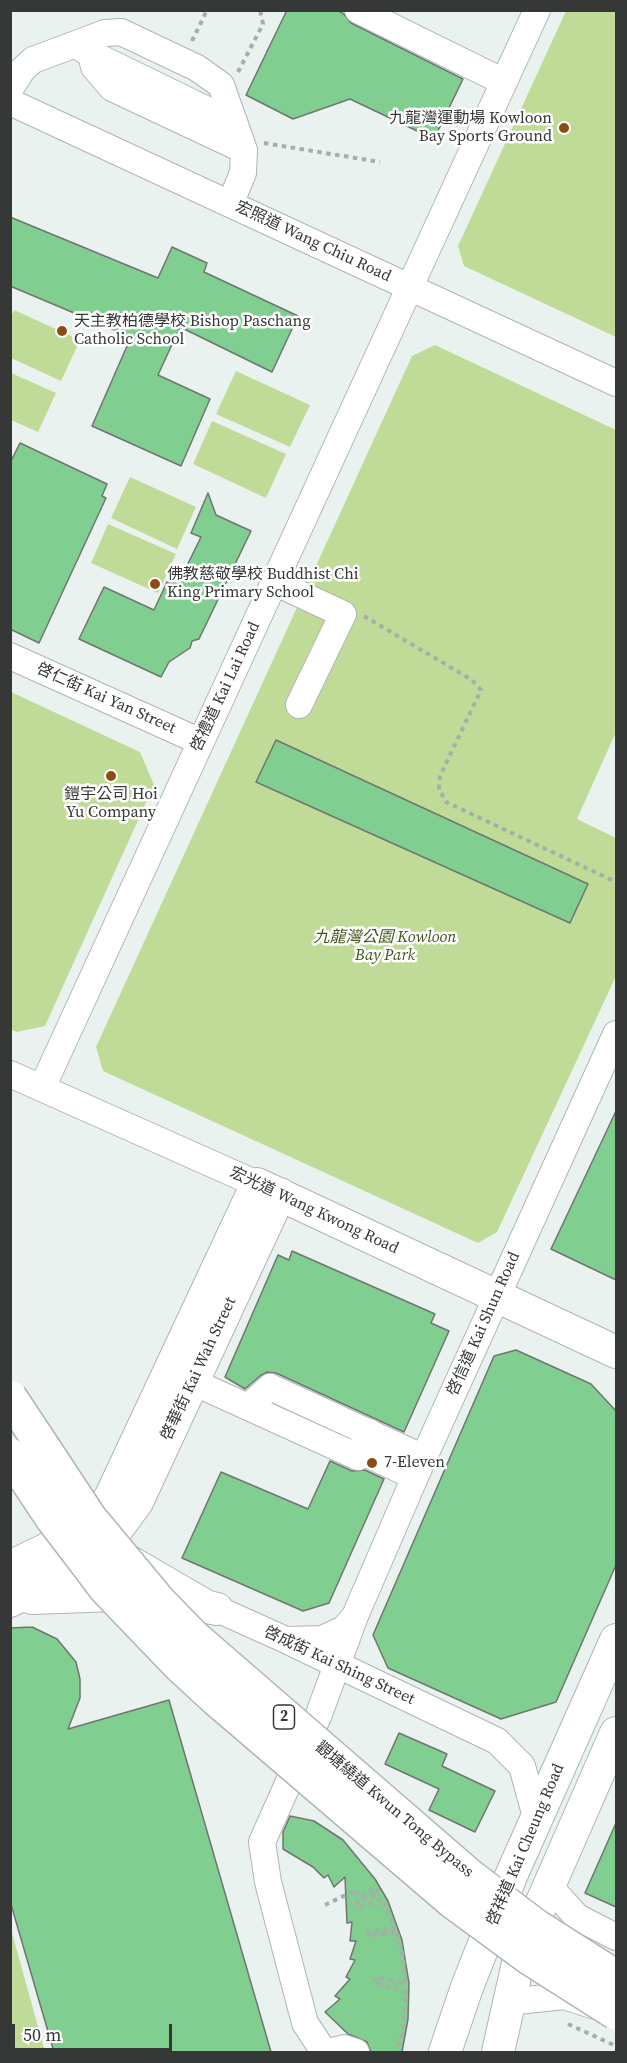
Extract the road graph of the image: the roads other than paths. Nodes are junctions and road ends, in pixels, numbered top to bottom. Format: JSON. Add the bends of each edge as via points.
{"nodes":[{"id":1,"x":358,"y":10,"type":"edge"},
{"id":2,"x":537,"y":10,"type":"edge"},
{"id":3,"x":85,"y":44,"type":"junction"},
{"id":4,"x":504,"y":82,"type":"junction"},
{"id":5,"x":10,"y":89,"type":"edge"},
{"id":6,"x":10,"y":102,"type":"edge"},
{"id":7,"x":251,"y":146,"type":"junction"},
{"id":8,"x":230,"y":204,"type":"junction"},
{"id":9,"x":410,"y":287,"type":"junction"},
{"id":10,"x":616,"y":383,"type":"edge"},
{"id":11,"x":274,"y":582,"type":"junction"},
{"id":12,"x":10,"y":656,"type":"edge"},
{"id":13,"x":299,"y":705,"type":"dead end"},
{"id":14,"x":201,"y":742,"type":"junction"},
{"id":15,"x":616,"y":1034,"type":"edge"},
{"id":16,"x":10,"y":1074,"type":"edge"},
{"id":17,"x":42,"y":1088,"type":"junction"},
{"id":18,"x":269,"y":1189,"type":"junction"},
{"id":19,"x":496,"y":1296,"type":"junction"},
{"id":20,"x":616,"y":1352,"type":"edge"},
{"id":21,"x":178,"y":1375,"type":"junction"},
{"id":22,"x":10,"y":1397,"type":"edge"},
{"id":23,"x":10,"y":1455,"type":"edge"},
{"id":24,"x":420,"y":1467,"type":"junction"},
{"id":25,"x":102,"y":1530,"type":"junction"},
{"id":26,"x":10,"y":1567,"type":"edge"},
{"id":27,"x":13,"y":1601,"type":"edge"},
{"id":28,"x":217,"y":1609,"type":"junction"},
{"id":29,"x":355,"y":1616,"type":"junction"},
{"id":30,"x":286,"y":1640,"type":"junction"},
{"id":31,"x":616,"y":1640,"type":"edge"},
{"id":32,"x":338,"y":1665,"type":"junction"},
{"id":33,"x":616,"y":1733,"type":"edge"},
{"id":34,"x":536,"y":1817,"type":"junction"},
{"id":35,"x":549,"y":1886,"type":"junction"},
{"id":36,"x":616,"y":1937,"type":"edge"},
{"id":37,"x":616,"y":1977,"type":"edge"},
{"id":38,"x":508,"y":2002,"type":"junction"},
{"id":39,"x":616,"y":2013,"type":"edge"},
{"id":40,"x":616,"y":2018,"type":"edge"},
{"id":41,"x":326,"y":2052,"type":"edge"},
{"id":42,"x":356,"y":2052,"type":"edge"},
{"id":43,"x":445,"y":2052,"type":"edge"},
{"id":44,"x":498,"y":2052,"type":"edge"}],
"edges":[{"from":1,"to":4,"type":"street","via":[[412,26]]},
{"from":2,"to":4,"type":"street","name":"啓禮道 Kai Lai Road"},
{"from":3,"to":5,"type":"street","via":[[33,60]]},
{"from":3,"to":7,"type":"street","via":[[231,114]]},
{"from":3,"to":7,"type":"street","via":[[94,66],[112,88]]},
{"from":4,"to":9,"type":"street","name":"啓禮道 Kai Lai Road"},
{"from":6,"to":8,"type":"street","name":"宏照道 Wang Chiu Road"},
{"from":7,"to":8,"type":"street"},
{"from":8,"to":9,"type":"street","name":"宏照道 Wang Chiu Road"},
{"from":9,"to":10,"type":"street","name":"宏照道 Wang Chiu Road"},
{"from":9,"to":11,"type":"street","name":"啓禮道 Kai Lai Road"},
{"from":11,"to":13,"type":"street","via":[[343,614]]},
{"from":11,"to":14,"type":"street","name":"啓禮道 Kai Lai Road"},
{"from":12,"to":14,"type":"street","name":"啓仁街 Kai Yan Street"},
{"from":14,"to":17,"type":"street","name":"啓禮道 Kai Lai Road"},
{"from":15,"to":19,"type":"street","name":"啓信道 Kai Shun Road"},
{"from":16,"to":17,"type":"street","name":"宏光道 Wang Kwong Road"},
{"from":17,"to":18,"type":"street","name":"宏光道 Wang Kwong Road"},
{"from":18,"to":19,"type":"main road","name":"宏光道 Wang Kwong Road"},
{"from":18,"to":21,"type":"main road","name":"啓華街 Kai Wah Street"},
{"from":19,"to":20,"type":"main road","name":"宏光道 Wang Kwong Road"},
{"from":19,"to":24,"type":"street","name":"啓信道 Kai Shun Road"},
{"from":21,"to":24,"type":"street","via":[[358,1457],[365,1441]]},
{"from":21,"to":25,"type":"main road","name":"啓華街 Kai Wah Street","via":[[143,1491]]},
{"from":22,"to":37,"type":"highway","name":"觀塘繞道 Kwun Tong Bypass","number":"2","bridge":true,"via":[[90,1518],[193,1636],[470,1876],[536,1926]]},
{"from":23,"to":39,"type":"highway","name":"觀塘繞道 Kwun Tong Bypass","number":"2","bridge":true,"via":[[106,1589],[217,1700],[453,1902],[528,1957]]},
{"from":24,"to":29,"type":"street","name":"啓信道 Kai Shun Road"},
{"from":25,"to":26,"type":"main road","via":[[72,1537]]},
{"from":25,"to":27,"type":"main road","via":[[90,1558]]},
{"from":25,"to":28,"type":"street","name":"啓成街 Kai Shing Street","via":[[139,1564]]},
{"from":27,"to":28,"type":"main road","via":[[121,1593]]},
{"from":28,"to":30,"type":"street","name":"啓成街 Kai Shing Street"},
{"from":29,"to":30,"type":"street","name":"啓信道 Kai Shun Road","via":[[344,1629],[322,1639]]},
{"from":29,"to":32,"type":"street","name":"啓信道 Kai Shun Road"},
{"from":30,"to":32,"type":"street","name":"啓成街 Kai Shing Street"},
{"from":31,"to":34,"type":"main road","name":"啓祥道 Kai Cheung Road"},
{"from":32,"to":34,"type":"street","name":"啓成街 Kai Shing Street","via":[[497,1741],[522,1766]]},
{"from":32,"to":41,"type":"street","name":"啓信道 Kai Shun Road","via":[[262,1842],[268,1882],[305,2023]]},
{"from":33,"to":35,"type":"main road"},
{"from":34,"to":43,"type":"main road","name":"啓祥道 Kai Cheung Road"},
{"from":35,"to":36,"type":"street","via":[[577,1917]]},
{"from":35,"to":38,"type":"main road","via":[[522,1950]]},
{"from":38,"to":40,"type":"street","via":[[564,1996],[586,2002]]},
{"from":38,"to":44,"type":"main road"},
{"from":41,"to":42,"type":"street","via":[[344,2048]]}]}
